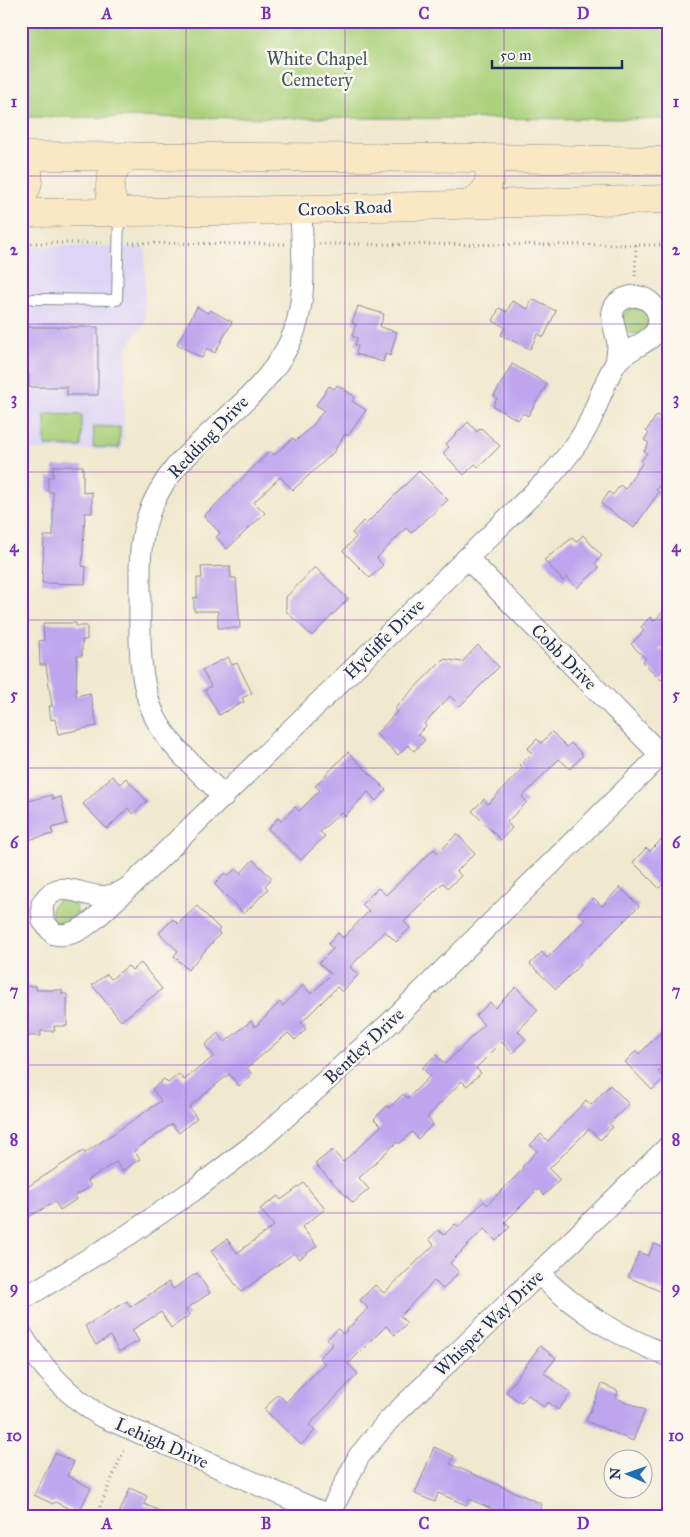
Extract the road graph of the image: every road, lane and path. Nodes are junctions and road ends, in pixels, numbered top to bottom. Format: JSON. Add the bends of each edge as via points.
{"nodes":[{"id":1,"x":22,"y":156,"type":"edge"},
{"id":2,"x":127,"y":156,"type":"junction"},
{"id":3,"x":485,"y":158,"type":"junction"},
{"id":4,"x":669,"y":161,"type":"edge"},
{"id":5,"x":21,"y":198,"type":"edge"},
{"id":6,"x":669,"y":199,"type":"edge"},
{"id":7,"x":468,"y":204,"type":"junction"},
{"id":8,"x":301,"y":210,"type":"junction"},
{"id":9,"x":21,"y":213,"type":"edge"},
{"id":10,"x":119,"y":214,"type":"junction"},
{"id":11,"x":21,"y":243,"type":"edge"},
{"id":12,"x":108,"y":243,"type":"dead end"},
{"id":13,"x":127,"y":243,"type":"dead end"},
{"id":14,"x":289,"y":244,"type":"dead end"},
{"id":15,"x":314,"y":244,"type":"dead end"},
{"id":16,"x":636,"y":245,"type":"junction"},
{"id":17,"x":669,"y":245,"type":"edge"},
{"id":18,"x":635,"y":276,"type":"dead end"},
{"id":19,"x":33,"y":299,"type":"dead end"},
{"id":20,"x":616,"y":363,"type":"dead end"},
{"id":21,"x":466,"y":558,"type":"junction"},
{"id":22,"x":665,"y":751,"type":"edge"},
{"id":23,"x":224,"y":797,"type":"junction"},
{"id":24,"x":122,"y":893,"type":"dead end"},
{"id":25,"x":669,"y":1146,"type":"edge"},
{"id":26,"x":539,"y":1274,"type":"junction"},
{"id":27,"x":21,"y":1300,"type":"edge"},
{"id":28,"x":21,"y":1334,"type":"edge"},
{"id":29,"x":669,"y":1356,"type":"edge"},
{"id":30,"x":124,"y":1450,"type":"dead end"},
{"id":31,"x":96,"y":1516,"type":"edge"},
{"id":32,"x":330,"y":1516,"type":"edge"}],
"edges":[{"from":1,"to":2,"type":"main road"},
{"from":1,"to":5,"type":"main road","via":[[29,181]]},
{"from":2,"to":3,"type":"main road"},
{"from":2,"to":10,"type":"main road","via":[[118,164],[109,183],[111,202]]},
{"from":3,"to":4,"type":"main road"},
{"from":3,"to":7,"type":"main road","via":[[490,172],[488,188]]},
{"from":6,"to":7,"type":"main road","name":"Crooks Road"},
{"from":7,"to":8,"type":"main road","name":"Crooks Road"},
{"from":8,"to":10,"type":"main road","name":"Crooks Road"},
{"from":8,"to":23,"type":"street","name":"Redding Drive","via":[[302,295],[289,343],[269,373],[177,466],[153,503],[143,536],[140,559],[141,658],[149,702],[169,739]]},
{"from":9,"to":10,"type":"main road","name":"Crooks Road"},
{"from":10,"to":19,"type":"lane","via":[[117,300]]},
{"from":11,"to":12,"type":"path"},
{"from":13,"to":14,"type":"path"},
{"from":15,"to":16,"type":"path"},
{"from":16,"to":17,"type":"path"},
{"from":16,"to":18,"type":"path"},
{"from":20,"to":21,"type":"street","name":"Hycliffe Drive","via":[[576,445],[546,480]]},
{"from":21,"to":22,"type":"street","name":"Cobb Drive"},
{"from":21,"to":23,"type":"street","name":"Hycliffe Drive"},
{"from":22,"to":27,"type":"street","name":"Bentley Drive","via":[[391,1022],[260,1140],[128,1235]]},
{"from":23,"to":24,"type":"street","name":"Hycliffe Drive"},
{"from":25,"to":26,"type":"street","name":"Whisper Way Drive"},
{"from":26,"to":29,"type":"street","via":[[568,1302],[599,1323]]},
{"from":26,"to":32,"type":"street","name":"Whisper Way Drive","via":[[373,1438],[348,1475]]},
{"from":28,"to":32,"type":"street","name":"Lehigh Drive","via":[[57,1382],[101,1416]]},
{"from":30,"to":31,"type":"path"}]}
